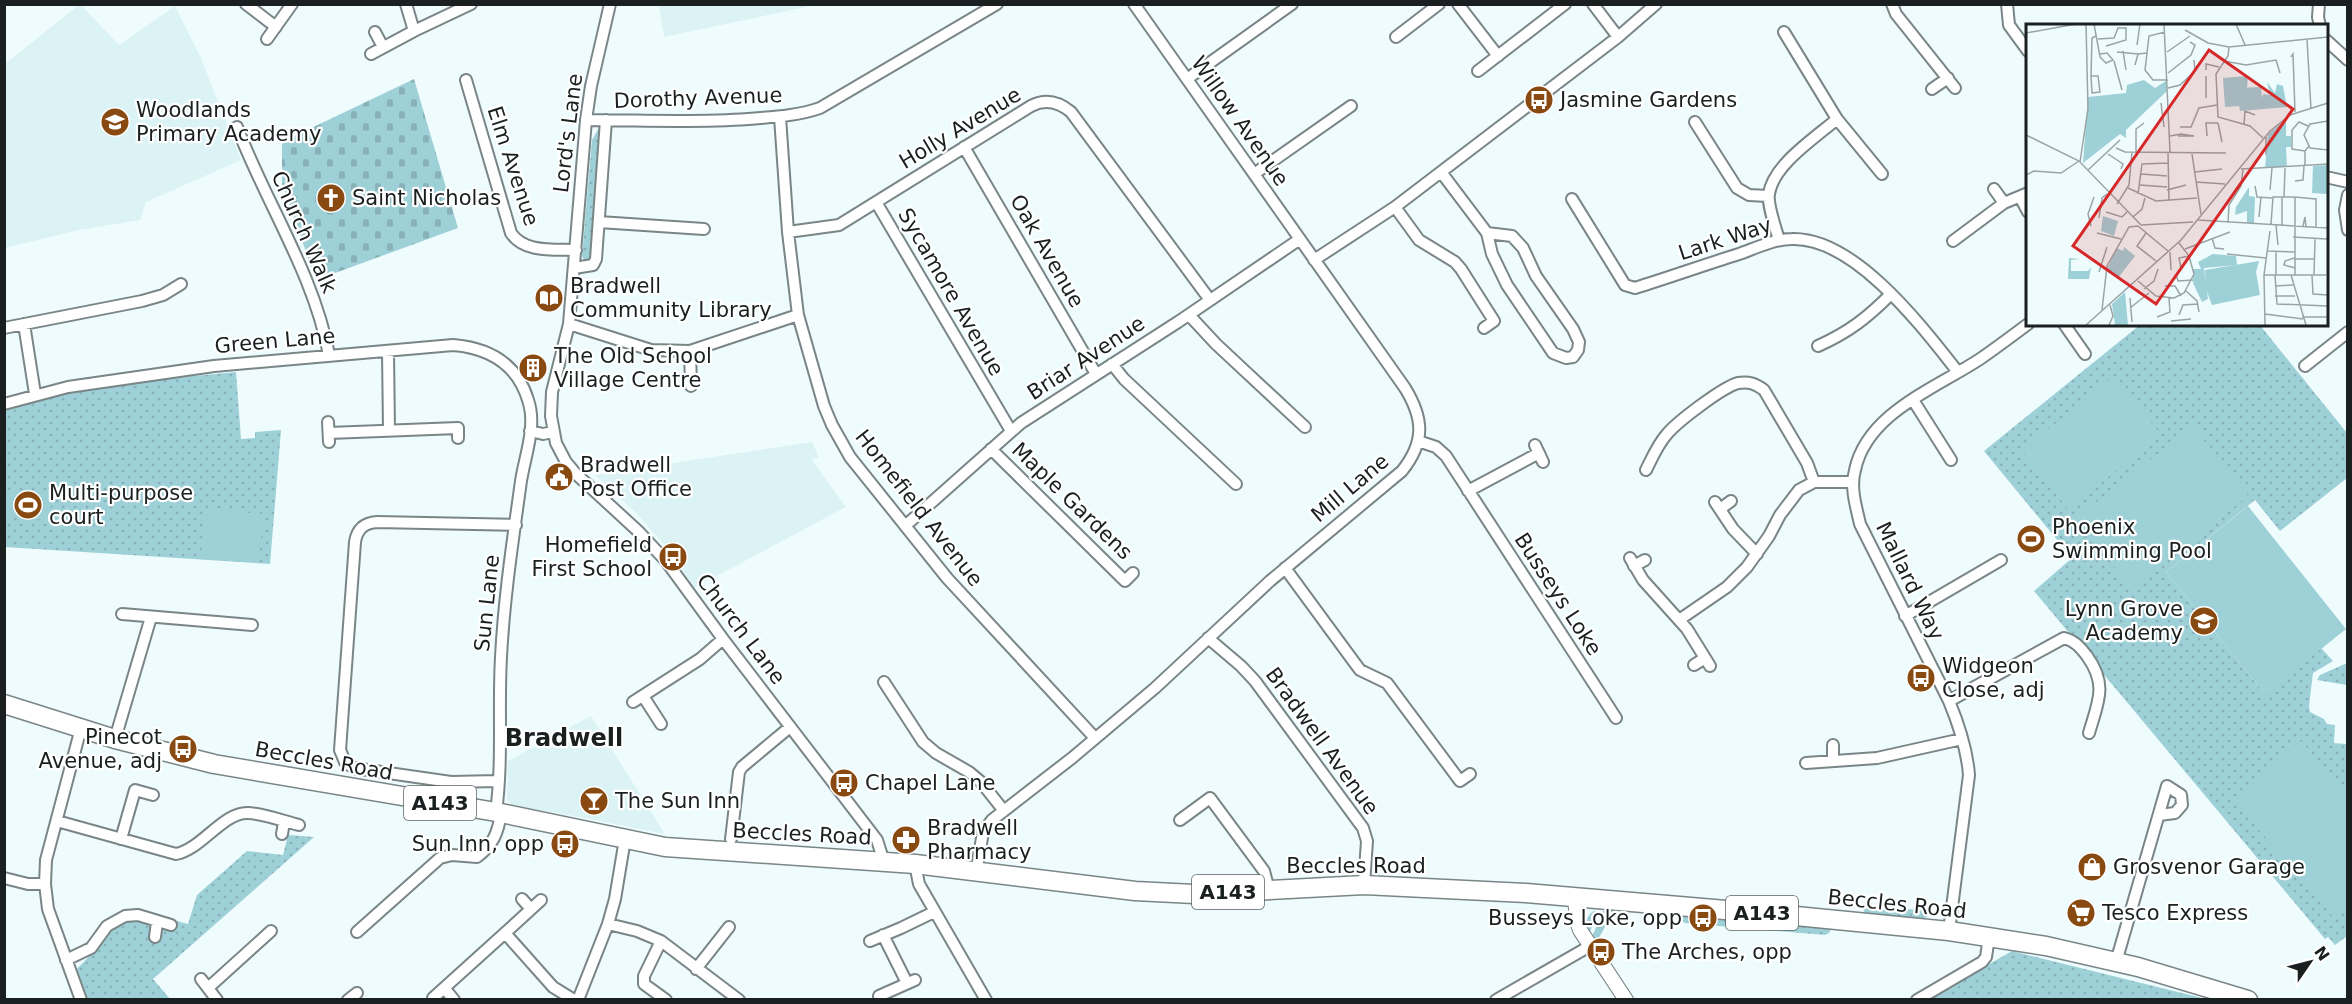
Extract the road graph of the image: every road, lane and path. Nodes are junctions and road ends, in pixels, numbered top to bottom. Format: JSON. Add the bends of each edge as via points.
{"nodes":[{"id":1,"x":246,"y":4,"type":"edge"},
{"id":2,"x":292,"y":4,"type":"edge"},
{"id":3,"x":406,"y":4,"type":"edge"},
{"id":4,"x":471,"y":4,"type":"edge"},
{"id":5,"x":610,"y":4,"type":"edge"},
{"id":6,"x":998,"y":4,"type":"edge"},
{"id":7,"x":1134,"y":4,"type":"edge"},
{"id":8,"x":1292,"y":4,"type":"edge"},
{"id":9,"x":1439,"y":4,"type":"edge"},
{"id":10,"x":1458,"y":4,"type":"edge"},
{"id":11,"x":1565,"y":4,"type":"edge"},
{"id":12,"x":1593,"y":4,"type":"edge"},
{"id":13,"x":1656,"y":4,"type":"edge"},
{"id":14,"x":1892,"y":4,"type":"edge"},
{"id":15,"x":2007,"y":4,"type":"edge"},
{"id":16,"x":2319,"y":4,"type":"edge"},
{"id":17,"x":2320,"y":24,"type":"edge"},
{"id":18,"x":276,"y":27,"type":"junction"},
{"id":19,"x":414,"y":31,"type":"junction"},
{"id":20,"x":375,"y":32,"type":"dead end"},
{"id":21,"x":1784,"y":32,"type":"dead end"},
{"id":22,"x":1398,"y":36,"type":"dead end"},
{"id":23,"x":1618,"y":37,"type":"junction"},
{"id":24,"x":267,"y":39,"type":"dead end"},
{"id":25,"x":2328,"y":41,"type":"edge"},
{"id":26,"x":383,"y":48,"type":"junction"},
{"id":27,"x":2026,"y":48,"type":"edge"},
{"id":28,"x":371,"y":54,"type":"dead end"},
{"id":29,"x":1497,"y":56,"type":"junction"},
{"id":30,"x":2348,"y":60,"type":"edge"},
{"id":31,"x":1478,"y":71,"type":"dead end"},
{"id":32,"x":1948,"y":78,"type":"junction"},
{"id":33,"x":1187,"y":79,"type":"junction"},
{"id":34,"x":466,"y":80,"type":"dead end"},
{"id":35,"x":1955,"y":88,"type":"dead end"},
{"id":36,"x":1932,"y":89,"type":"dead end"},
{"id":37,"x":1351,"y":105,"type":"dead end"},
{"id":38,"x":780,"y":117,"type":"junction"},
{"id":39,"x":1837,"y":119,"type":"junction"},
{"id":40,"x":586,"y":120,"type":"junction"},
{"id":41,"x":606,"y":120,"type":"junction"},
{"id":42,"x":1695,"y":122,"type":"dead end"},
{"id":43,"x":237,"y":127,"type":"dead end"},
{"id":44,"x":964,"y":147,"type":"junction"},
{"id":45,"x":1440,"y":172,"type":"junction"},
{"id":46,"x":1254,"y":174,"type":"junction"},
{"id":47,"x":1882,"y":174,"type":"dead end"},
{"id":48,"x":2328,"y":177,"type":"edge"},
{"id":49,"x":2348,"y":182,"type":"edge"},
{"id":50,"x":1994,"y":189,"type":"dead end"},
{"id":51,"x":2024,"y":195,"type":"edge"},
{"id":52,"x":2348,"y":195,"type":"edge"},
{"id":53,"x":1768,"y":196,"type":"junction"},
{"id":54,"x":1572,"y":199,"type":"dead end"},
{"id":55,"x":876,"y":202,"type":"junction"},
{"id":56,"x":2004,"y":203,"type":"junction"},
{"id":57,"x":1395,"y":207,"type":"junction"},
{"id":58,"x":599,"y":222,"type":"junction"},
{"id":59,"x":704,"y":229,"type":"dead end"},
{"id":60,"x":2348,"y":230,"type":"edge"},
{"id":61,"x":788,"y":232,"type":"junction"},
{"id":62,"x":1487,"y":233,"type":"junction"},
{"id":63,"x":1300,"y":239,"type":"junction"},
{"id":64,"x":1779,"y":240,"type":"junction"},
{"id":65,"x":1953,"y":241,"type":"dead end"},
{"id":66,"x":576,"y":250,"type":"junction"},
{"id":67,"x":1314,"y":260,"type":"junction"},
{"id":68,"x":574,"y":268,"type":"junction"},
{"id":69,"x":181,"y":284,"type":"dead end"},
{"id":70,"x":1891,"y":294,"type":"junction"},
{"id":71,"x":1210,"y":300,"type":"junction"},
{"id":72,"x":798,"y":315,"type":"junction"},
{"id":73,"x":1189,"y":315,"type":"junction"},
{"id":74,"x":24,"y":324,"type":"junction"},
{"id":75,"x":569,"y":324,"type":"junction"},
{"id":76,"x":2026,"y":325,"type":"edge"},
{"id":77,"x":2065,"y":326,"type":"edge"},
{"id":78,"x":4,"y":328,"type":"edge"},
{"id":79,"x":1484,"y":328,"type":"dead end"},
{"id":80,"x":2348,"y":332,"type":"edge"},
{"id":81,"x":1818,"y":346,"type":"dead end"},
{"id":82,"x":388,"y":351,"type":"junction"},
{"id":83,"x":690,"y":351,"type":"junction"},
{"id":84,"x":2085,"y":354,"type":"dead end"},
{"id":85,"x":329,"y":355,"type":"junction"},
{"id":86,"x":1112,"y":364,"type":"junction"},
{"id":87,"x":2305,"y":366,"type":"dead end"},
{"id":88,"x":1958,"y":372,"type":"junction"},
{"id":89,"x":1096,"y":374,"type":"junction"},
{"id":90,"x":691,"y":386,"type":"dead end"},
{"id":91,"x":35,"y":394,"type":"junction"},
{"id":92,"x":528,"y":400,"type":"joint"},
{"id":93,"x":1913,"y":400,"type":"junction"},
{"id":94,"x":4,"y":404,"type":"edge"},
{"id":95,"x":1305,"y":427,"type":"dead end"},
{"id":96,"x":458,"y":428,"type":"dead end"},
{"id":97,"x":389,"y":431,"type":"junction"},
{"id":98,"x":530,"y":431,"type":"junction"},
{"id":99,"x":328,"y":432,"type":"dead end"},
{"id":100,"x":553,"y":432,"type":"junction"},
{"id":101,"x":1011,"y":432,"type":"junction"},
{"id":102,"x":1418,"y":441,"type":"junction"},
{"id":103,"x":991,"y":449,"type":"junction"},
{"id":104,"x":1539,"y":453,"type":"dead end"},
{"id":105,"x":1951,"y":459,"type":"dead end"},
{"id":106,"x":1646,"y":470,"type":"dead end"},
{"id":107,"x":1814,"y":482,"type":"junction"},
{"id":108,"x":1853,"y":482,"type":"junction"},
{"id":109,"x":1236,"y":484,"type":"dead end"},
{"id":110,"x":1468,"y":491,"type":"junction"},
{"id":111,"x":1731,"y":501,"type":"dead end"},
{"id":112,"x":516,"y":525,"type":"junction"},
{"id":113,"x":905,"y":526,"type":"junction"},
{"id":114,"x":1756,"y":554,"type":"junction"},
{"id":115,"x":1645,"y":560,"type":"dead end"},
{"id":116,"x":2001,"y":560,"type":"dead end"},
{"id":117,"x":1285,"y":568,"type":"junction"},
{"id":118,"x":1125,"y":581,"type":"dead end"},
{"id":119,"x":122,"y":614,"type":"dead end"},
{"id":120,"x":1905,"y":616,"type":"junction"},
{"id":121,"x":151,"y":617,"type":"junction"},
{"id":122,"x":1679,"y":620,"type":"junction"},
{"id":123,"x":252,"y":625,"type":"dead end"},
{"id":124,"x":1208,"y":638,"type":"junction"},
{"id":125,"x":723,"y":639,"type":"junction"},
{"id":126,"x":1694,"y":665,"type":"dead end"},
{"id":127,"x":884,"y":682,"type":"dead end"},
{"id":128,"x":1949,"y":701,"type":"junction"},
{"id":129,"x":4,"y":704,"type":"edge"},
{"id":130,"x":1616,"y":718,"type":"dead end"},
{"id":131,"x":662,"y":724,"type":"dead end"},
{"id":132,"x":790,"y":727,"type":"junction"},
{"id":133,"x":81,"y":728,"type":"junction"},
{"id":134,"x":2089,"y":733,"type":"dead end"},
{"id":135,"x":1095,"y":738,"type":"junction"},
{"id":136,"x":115,"y":739,"type":"junction"},
{"id":137,"x":1962,"y":739,"type":"junction"},
{"id":138,"x":1833,"y":745,"type":"dead end"},
{"id":139,"x":1833,"y":761,"type":"junction"},
{"id":140,"x":1806,"y":763,"type":"dead end"},
{"id":141,"x":1470,"y":774,"type":"dead end"},
{"id":142,"x":498,"y":780,"type":"junction"},
{"id":143,"x":153,"y":795,"type":"dead end"},
{"id":144,"x":1004,"y":811,"type":"junction"},
{"id":145,"x":499,"y":813,"type":"junction"},
{"id":146,"x":2159,"y":815,"type":"dead end"},
{"id":147,"x":1180,"y":820,"type":"dead end"},
{"id":148,"x":57,"y":821,"type":"junction"},
{"id":149,"x":284,"y":822,"type":"junction"},
{"id":150,"x":299,"y":825,"type":"dead end"},
{"id":151,"x":282,"y":834,"type":"dead end"},
{"id":152,"x":625,"y":838,"type":"junction"},
{"id":153,"x":122,"y":839,"type":"junction"},
{"id":154,"x":731,"y":839,"type":"dead end"},
{"id":155,"x":884,"y":862,"type":"junction"},
{"id":156,"x":915,"y":864,"type":"junction"},
{"id":157,"x":976,"y":873,"type":"junction"},
{"id":158,"x":4,"y":878,"type":"edge"},
{"id":159,"x":45,"y":884,"type":"junction"},
{"id":160,"x":1364,"y":885,"type":"junction"},
{"id":161,"x":1269,"y":890,"type":"junction"},
{"id":162,"x":1575,"y":897,"type":"junction"},
{"id":163,"x":522,"y":899,"type":"dead end"},
{"id":164,"x":541,"y":900,"type":"dead end"},
{"id":165,"x":531,"y":909,"type":"junction"},
{"id":166,"x":934,"y":912,"type":"junction"},
{"id":167,"x":157,"y":922,"type":"junction"},
{"id":168,"x":608,"y":924,"type":"junction"},
{"id":169,"x":171,"y":925,"type":"dead end"},
{"id":170,"x":729,"y":927,"type":"dead end"},
{"id":171,"x":272,"y":931,"type":"dead end"},
{"id":172,"x":1949,"y":931,"type":"junction"},
{"id":173,"x":357,"y":932,"type":"dead end"},
{"id":174,"x":505,"y":933,"type":"junction"},
{"id":175,"x":883,"y":935,"type":"junction"},
{"id":176,"x":155,"y":937,"type":"dead end"},
{"id":177,"x":1989,"y":937,"type":"junction"},
{"id":178,"x":870,"y":940,"type":"dead end"},
{"id":179,"x":661,"y":941,"type":"junction"},
{"id":180,"x":1590,"y":946,"type":"junction"},
{"id":181,"x":66,"y":960,"type":"junction"},
{"id":182,"x":2116,"y":962,"type":"junction"},
{"id":183,"x":696,"y":969,"type":"junction"},
{"id":184,"x":445,"y":989,"type":"junction"},
{"id":185,"x":879,"y":996,"type":"dead end"},
{"id":186,"x":434,"y":998,"type":"edge"},
{"id":187,"x":81,"y":999,"type":"edge"},
{"id":188,"x":217,"y":999,"type":"edge"},
{"id":189,"x":454,"y":999,"type":"edge"},
{"id":190,"x":576,"y":999,"type":"edge"},
{"id":191,"x":666,"y":999,"type":"edge"},
{"id":192,"x":739,"y":999,"type":"edge"},
{"id":193,"x":986,"y":999,"type":"edge"},
{"id":194,"x":1496,"y":999,"type":"edge"},
{"id":195,"x":1626,"y":999,"type":"edge"},
{"id":196,"x":1917,"y":999,"type":"edge"},
{"id":197,"x":2248,"y":999,"type":"edge"}],
"edges":[{"from":1,"to":18,"type":"street"},
{"from":2,"to":18,"type":"street"},
{"from":3,"to":19,"type":"street"},
{"from":4,"to":19,"type":"street"},
{"from":5,"to":40,"type":"street","name":"Lord's Lane"},
{"from":6,"to":38,"type":"street","name":"Dorothy Avenue","via":[[820,108]]},
{"from":7,"to":33,"type":"street","name":"Willow Avenue"},
{"from":8,"to":33,"type":"street"},
{"from":9,"to":22,"type":"street"},
{"from":10,"to":29,"type":"street"},
{"from":11,"to":29,"type":"street"},
{"from":12,"to":23,"type":"street"},
{"from":13,"to":23,"type":"street"},
{"from":14,"to":32,"type":"street"},
{"from":15,"to":27,"type":"street","via":[[2009,25]]},
{"from":16,"to":17,"type":"street"},
{"from":18,"to":24,"type":"street"},
{"from":19,"to":26,"type":"street"},
{"from":20,"to":26,"type":"street"},
{"from":21,"to":39,"type":"street"},
{"from":23,"to":45,"type":"street"},
{"from":25,"to":30,"type":"street"},
{"from":26,"to":28,"type":"street"},
{"from":29,"to":31,"type":"street"},
{"from":32,"to":35,"type":"street"},
{"from":32,"to":36,"type":"street"},
{"from":33,"to":46,"type":"street","name":"Willow Avenue"},
{"from":34,"to":66,"type":"street","name":"Elm Avenue","via":[[511,233],[529,247]]},
{"from":37,"to":46,"type":"street"},
{"from":38,"to":41,"type":"street","name":"Dorothy Avenue","via":[[708,122]]},
{"from":38,"to":61,"type":"street","name":"Homefield Avenue"},
{"from":39,"to":47,"type":"street"},
{"from":39,"to":53,"type":"street","via":[[1785,164],[1775,176]]},
{"from":40,"to":41,"type":"street","name":"Dorothy Avenue"},
{"from":40,"to":66,"type":"street","name":"Lord's Lane"},
{"from":41,"to":58,"type":"street","name":"Lord's Lane"},
{"from":42,"to":53,"type":"street","via":[[1737,188],[1749,195]]},
{"from":43,"to":85,"type":"street","name":"Church Walk","via":[[302,270]]},
{"from":44,"to":55,"type":"street","name":"Holly Avenue"},
{"from":44,"to":71,"type":"street","name":"Holly Avenue","via":[[1037,103],[1050,101],[1064,106]]},
{"from":44,"to":89,"type":"street","name":"Oak Avenue"},
{"from":45,"to":57,"type":"street"},
{"from":45,"to":62,"type":"street"},
{"from":46,"to":63,"type":"street","name":"Willow Avenue"},
{"from":48,"to":49,"type":"street"},
{"from":50,"to":56,"type":"street"},
{"from":51,"to":56,"type":"street"},
{"from":52,"to":60,"type":"street"},
{"from":53,"to":64,"type":"street"},
{"from":54,"to":64,"type":"street","name":"Lark Way","via":[[1625,285],[1635,288]]},
{"from":55,"to":61,"type":"street","name":"Holly Avenue","via":[[839,225]]},
{"from":55,"to":101,"type":"street","name":"Sycamore Avenue"},
{"from":56,"to":65,"type":"street"},
{"from":57,"to":67,"type":"street"},
{"from":57,"to":79,"type":"street","via":[[1419,240],[1461,269],[1494,321]]},
{"from":58,"to":59,"type":"street"},
{"from":58,"to":68,"type":"street","name":"Lord's Lane","via":[[596,259],[592,266]]},
{"from":61,"to":72,"type":"street","name":"Homefield Avenue"},
{"from":62,"to":62,"type":"street","via":[[1512,236],[1523,248],[1536,276],[1579,342],[1573,357],[1553,353],[1507,285]]},
{"from":63,"to":67,"type":"street","name":"Willow Avenue"},
{"from":63,"to":71,"type":"street","name":"Briar Avenue"},
{"from":64,"to":70,"type":"street","name":"Lark Way","via":[[1809,240],[1829,246]]},
{"from":66,"to":68,"type":"street","name":"Lord's Lane"},
{"from":67,"to":102,"type":"street","name":"Mill Lane","via":[[1414,402],[1420,427]]},
{"from":68,"to":75,"type":"street","name":"Lord's Lane"},
{"from":69,"to":74,"type":"street","via":[[148,299]]},
{"from":70,"to":81,"type":"street","via":[[1865,320]]},
{"from":70,"to":88,"type":"street","name":"Lark Way"},
{"from":71,"to":73,"type":"street","name":"Briar Avenue"},
{"from":72,"to":83,"type":"street"},
{"from":72,"to":113,"type":"street","name":"Homefield Avenue","via":[[832,425],[850,457]]},
{"from":73,"to":86,"type":"street","name":"Briar Avenue"},
{"from":73,"to":95,"type":"street"},
{"from":74,"to":78,"type":"street"},
{"from":74,"to":91,"type":"street"},
{"from":75,"to":83,"type":"street","via":[[651,350]]},
{"from":75,"to":100,"type":"street","name":"Lord's Lane","via":[[552,392]]},
{"from":76,"to":88,"type":"street","name":"Mallard Way"},
{"from":77,"to":84,"type":"street"},
{"from":80,"to":87,"type":"street"},
{"from":82,"to":85,"type":"street","name":"Green Lane"},
{"from":82,"to":92,"type":"street","name":"Green Lane","via":[[471,346],[496,356],[515,373]]},
{"from":82,"to":97,"type":"street"},
{"from":83,"to":90,"type":"street"},
{"from":85,"to":91,"type":"street","name":"Green Lane","via":[[214,366]]},
{"from":86,"to":89,"type":"street","name":"Briar Avenue"},
{"from":86,"to":109,"type":"street"},
{"from":88,"to":93,"type":"street","name":"Mallard Way"},
{"from":89,"to":101,"type":"street","name":"Briar Avenue"},
{"from":91,"to":94,"type":"street","name":"Green Lane"},
{"from":92,"to":98,"type":"street","name":"Sun Lane"},
{"from":93,"to":105,"type":"street"},
{"from":93,"to":108,"type":"street","name":"Mallard Way","via":[[1878,427],[1855,467]]},
{"from":96,"to":97,"type":"street"},
{"from":97,"to":99,"type":"street"},
{"from":98,"to":100,"type":"street","via":[[543,435]]},
{"from":98,"to":112,"type":"street","name":"Sun Lane"},
{"from":100,"to":125,"type":"street","name":"Church Lane","via":[[566,462],[666,561]]},
{"from":101,"to":103,"type":"street","name":"Briar Avenue"},
{"from":102,"to":110,"type":"street","name":"Busseys Loke","via":[[1443,453]]},
{"from":102,"to":117,"type":"street","name":"Mill Lane","via":[[1415,454],[1402,471]]},
{"from":103,"to":113,"type":"street","name":"Briar Avenue"},
{"from":103,"to":118,"type":"street","name":"Maple Gardens"},
{"from":104,"to":110,"type":"street"},
{"from":106,"to":107,"type":"street","via":[[1676,424],[1730,386],[1748,382],[1764,390]]},
{"from":107,"to":108,"type":"street"},
{"from":107,"to":114,"type":"street","via":[[1791,499]]},
{"from":108,"to":120,"type":"street","name":"Mallard Way","via":[[1860,524]]},
{"from":110,"to":130,"type":"street","name":"Busseys Loke"},
{"from":111,"to":114,"type":"street","via":[[1717,505]]},
{"from":112,"to":142,"type":"street","name":"Sun Lane","via":[[501,658]]},
{"from":112,"to":142,"type":"street","via":[[377,522],[360,528],[354,542],[339,750],[345,762],[354,768],[451,782]]},
{"from":113,"to":135,"type":"street","name":"Homefield Avenue","via":[[947,578]]},
{"from":114,"to":122,"type":"street","via":[[1727,588]]},
{"from":115,"to":122,"type":"street","via":[[1632,562]]},
{"from":116,"to":120,"type":"street"},
{"from":117,"to":124,"type":"street","name":"Mill Lane"},
{"from":117,"to":141,"type":"street","via":[[1360,670],[1387,683],[1456,784]]},
{"from":119,"to":121,"type":"street"},
{"from":120,"to":128,"type":"street","name":"Mallard Way"},
{"from":121,"to":123,"type":"street"},
{"from":121,"to":136,"type":"street"},
{"from":122,"to":126,"type":"street","via":[[1708,662]]},
{"from":124,"to":135,"type":"street","name":"Mill Lane"},
{"from":124,"to":160,"type":"street","name":"Bradwell Avenue","via":[[1255,681],[1363,828]]},
{"from":125,"to":131,"type":"street","via":[[700,659],[638,699]]},
{"from":125,"to":132,"type":"street","name":"Church Lane"},
{"from":127,"to":144,"type":"street","via":[[923,742],[969,772]]},
{"from":128,"to":134,"type":"street","via":[[2064,638],[2079,645],[2100,680],[2101,691]]},
{"from":128,"to":137,"type":"street","name":"Mallard Way"},
{"from":129,"to":133,"type":"highway","name":"Beccles Road","number":"A143"},
{"from":132,"to":154,"type":"street","via":[[742,766]]},
{"from":132,"to":155,"type":"street","name":"Church Lane","via":[[877,840]]},
{"from":133,"to":136,"type":"highway","name":"Beccles Road","number":"A143"},
{"from":133,"to":148,"type":"street"},
{"from":135,"to":144,"type":"street","name":"Mill Lane"},
{"from":136,"to":145,"type":"highway","name":"Beccles Road","number":"A143","via":[[214,764]]},
{"from":137,"to":139,"type":"street","via":[[1877,758]]},
{"from":137,"to":172,"type":"street","name":"Mallard Way","via":[[1969,775]]},
{"from":138,"to":139,"type":"street"},
{"from":139,"to":140,"type":"street"},
{"from":142,"to":145,"type":"street","name":"Sun Lane"},
{"from":143,"to":153,"type":"street","via":[[135,790]]},
{"from":144,"to":157,"type":"street","name":"Mill Lane","via":[[983,832]]},
{"from":145,"to":152,"type":"highway","name":"Beccles Road","number":"A143"},
{"from":145,"to":173,"type":"street","name":"Sun Lane","via":[[493,842],[484,852],[477,857],[440,858]]},
{"from":146,"to":182,"type":"street"},
{"from":147,"to":161,"type":"street","via":[[1210,798],[1264,871]]},
{"from":148,"to":153,"type":"street"},
{"from":148,"to":159,"type":"street","via":[[46,860]]},
{"from":149,"to":150,"type":"street"},
{"from":149,"to":151,"type":"street"},
{"from":149,"to":153,"type":"street","via":[[248,813],[238,815],[187,852],[176,854]]},
{"from":152,"to":155,"type":"highway","name":"Beccles Road","number":"A143","via":[[686,849]]},
{"from":152,"to":168,"type":"street"},
{"from":155,"to":156,"type":"highway","name":"Beccles Road","number":"A143"},
{"from":156,"to":157,"type":"highway","name":"Beccles Road","number":"A143"},
{"from":156,"to":166,"type":"street","via":[[919,884]]},
{"from":157,"to":161,"type":"highway","name":"Beccles Road","number":"A143","via":[[1135,891],[1194,894]]},
{"from":158,"to":159,"type":"street"},
{"from":159,"to":181,"type":"street","via":[[48,909]]},
{"from":160,"to":161,"type":"highway","name":"Beccles Road","number":"A143"},
{"from":160,"to":162,"type":"highway","name":"Beccles Road","number":"A143"},
{"from":162,"to":172,"type":"highway","name":"Beccles Road","number":"A143"},
{"from":162,"to":180,"type":"street","via":[[1576,921]]},
{"from":163,"to":165,"type":"street"},
{"from":164,"to":165,"type":"street"},
{"from":165,"to":174,"type":"street"},
{"from":166,"to":175,"type":"street"},
{"from":166,"to":193,"type":"street"},
{"from":167,"to":169,"type":"street"},
{"from":167,"to":176,"type":"street"},
{"from":167,"to":181,"type":"street","via":[[138,915],[124,916],[114,921],[92,948]]},
{"from":168,"to":179,"type":"street"},
{"from":168,"to":190,"type":"street"},
{"from":170,"to":183,"type":"street"},
{"from":171,"to":188,"type":"street","via":[[266,943],[205,984]]},
{"from":172,"to":177,"type":"highway","name":"Beccles Road","number":"A143"},
{"from":174,"to":184,"type":"street"},
{"from":174,"to":190,"type":"street","via":[[553,987]]},
{"from":175,"to":178,"type":"street"},
{"from":175,"to":185,"type":"street","via":[[911,982]]},
{"from":177,"to":182,"type":"highway","name":"Beccles Road","number":"A143"},
{"from":177,"to":196,"type":"street","via":[[1982,962]]},
{"from":179,"to":183,"type":"street"},
{"from":179,"to":191,"type":"street","via":[[644,984]]},
{"from":180,"to":194,"type":"street"},
{"from":180,"to":195,"type":"street"},
{"from":181,"to":187,"type":"street"},
{"from":182,"to":197,"type":"highway","name":"Beccles Road","number":"A143"},
{"from":183,"to":192,"type":"street"},
{"from":184,"to":186,"type":"street"},
{"from":184,"to":189,"type":"street"}]}
